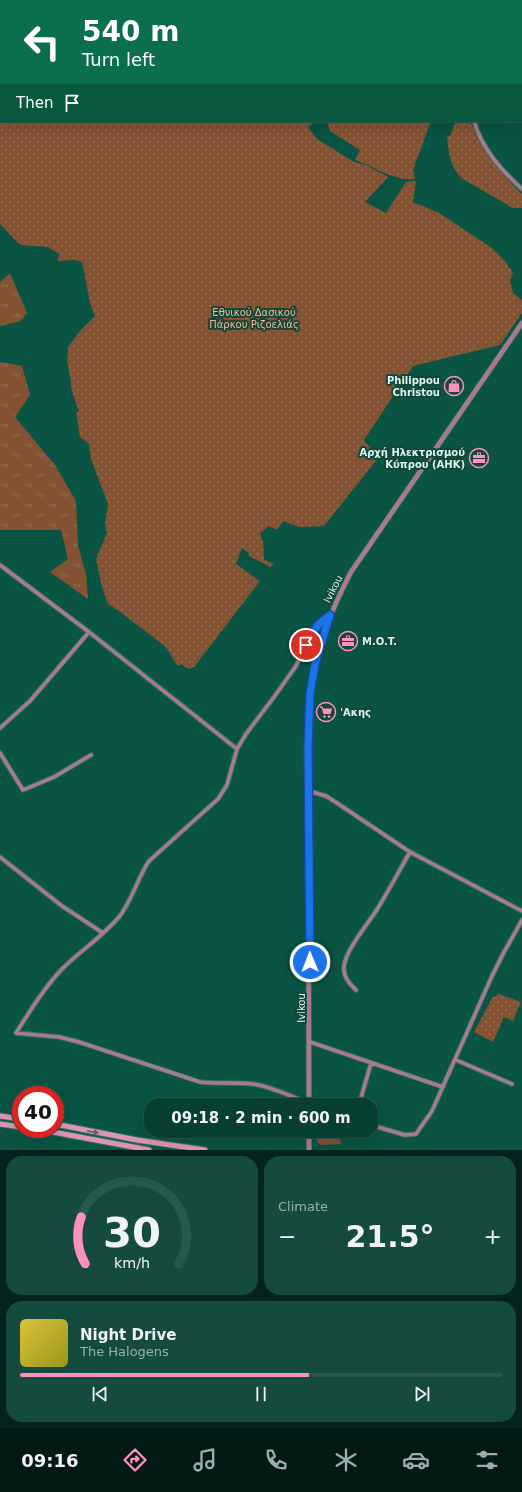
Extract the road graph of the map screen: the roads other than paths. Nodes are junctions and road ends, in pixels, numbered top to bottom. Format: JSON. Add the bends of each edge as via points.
{"nodes":[{"id":1,"x":474,"y":122,"type":"edge"},
{"id":2,"x":522,"y":189,"type":"edge"},
{"id":3,"x":522,"y":323,"type":"edge"},
{"id":4,"x":0,"y":565,"type":"edge"},
{"id":5,"x":330,"y":615,"type":"junction"},
{"id":6,"x":89,"y":632,"type":"junction"},
{"id":7,"x":0,"y":728,"type":"edge"},
{"id":8,"x":237,"y":749,"type":"junction"},
{"id":9,"x":0,"y":753,"type":"edge"},
{"id":10,"x":91,"y":755,"type":"dead end"},
{"id":11,"x":309,"y":791,"type":"junction"},
{"id":12,"x":410,"y":852,"type":"junction"},
{"id":13,"x":0,"y":857,"type":"edge"},
{"id":14,"x":522,"y":911,"type":"edge"},
{"id":15,"x":522,"y":920,"type":"edge"},
{"id":16,"x":103,"y":933,"type":"junction"},
{"id":17,"x":356,"y":990,"type":"dead end"},
{"id":18,"x":310,"y":1042,"type":"junction"},
{"id":19,"x":456,"y":1060,"type":"junction"},
{"id":20,"x":371,"y":1063,"type":"junction"},
{"id":21,"x":512,"y":1084,"type":"dead end"},
{"id":22,"x":444,"y":1087,"type":"junction"},
{"id":23,"x":297,"y":1098,"type":"edge"},
{"id":24,"x":311,"y":1098,"type":"edge"},
{"id":25,"x":361,"y":1098,"type":"edge"},
{"id":26,"x":0,"y":1116,"type":"edge"},
{"id":27,"x":12,"y":1118,"type":"edge"},
{"id":28,"x":0,"y":1124,"type":"edge"},
{"id":29,"x":12,"y":1126,"type":"edge"},
{"id":30,"x":64,"y":1126,"type":"edge"},
{"id":31,"x":378,"y":1127,"type":"edge"},
{"id":32,"x":64,"y":1134,"type":"edge"},
{"id":33,"x":309,"y":1138,"type":"edge"},
{"id":34,"x":149,"y":1150,"type":"edge"},
{"id":35,"x":205,"y":1150,"type":"edge"},
{"id":36,"x":309,"y":1150,"type":"edge"}],
"edges":[{"from":1,"to":2,"type":"street","via":[[492,158]]},
{"from":3,"to":5,"type":"street","name":"Ivikou","via":[[360,558]]},
{"from":4,"to":6,"type":"street"},
{"from":5,"to":8,"type":"street","via":[[311,634],[296,666]]},
{"from":5,"to":11,"type":"street","name":"Ivikou","via":[[315,664],[310,694]]},
{"from":6,"to":7,"type":"street","via":[[30,701]]},
{"from":6,"to":8,"type":"street"},
{"from":8,"to":16,"type":"street","via":[[227,785],[218,799],[149,861],[119,917]]},
{"from":9,"to":10,"type":"street","via":[[23,790],[54,777]]},
{"from":11,"to":12,"type":"street","via":[[338,802]]},
{"from":11,"to":18,"type":"street","name":"Ivikou"},
{"from":12,"to":14,"type":"street"},
{"from":12,"to":17,"type":"street","via":[[349,953],[344,966],[345,976]]},
{"from":13,"to":16,"type":"street","via":[[62,906]]},
{"from":15,"to":19,"type":"street","via":[[499,961]]},
{"from":16,"to":23,"type":"street","via":[[63,968],[44,990],[16,1033],[59,1037],[200,1082],[265,1086]]},
{"from":18,"to":20,"type":"street"},
{"from":18,"to":24,"type":"street","name":"Ivikou"},
{"from":19,"to":21,"type":"street"},
{"from":19,"to":22,"type":"street"},
{"from":20,"to":22,"type":"street"},
{"from":20,"to":25,"type":"street"},
{"from":22,"to":31,"type":"street","via":[[416,1134],[405,1135]]},
{"from":26,"to":27,"type":"main road"},
{"from":28,"to":29,"type":"main road"},
{"from":30,"to":35,"type":"main road","one_way":true},
{"from":32,"to":34,"type":"main road"},
{"from":33,"to":36,"type":"street"}]}
